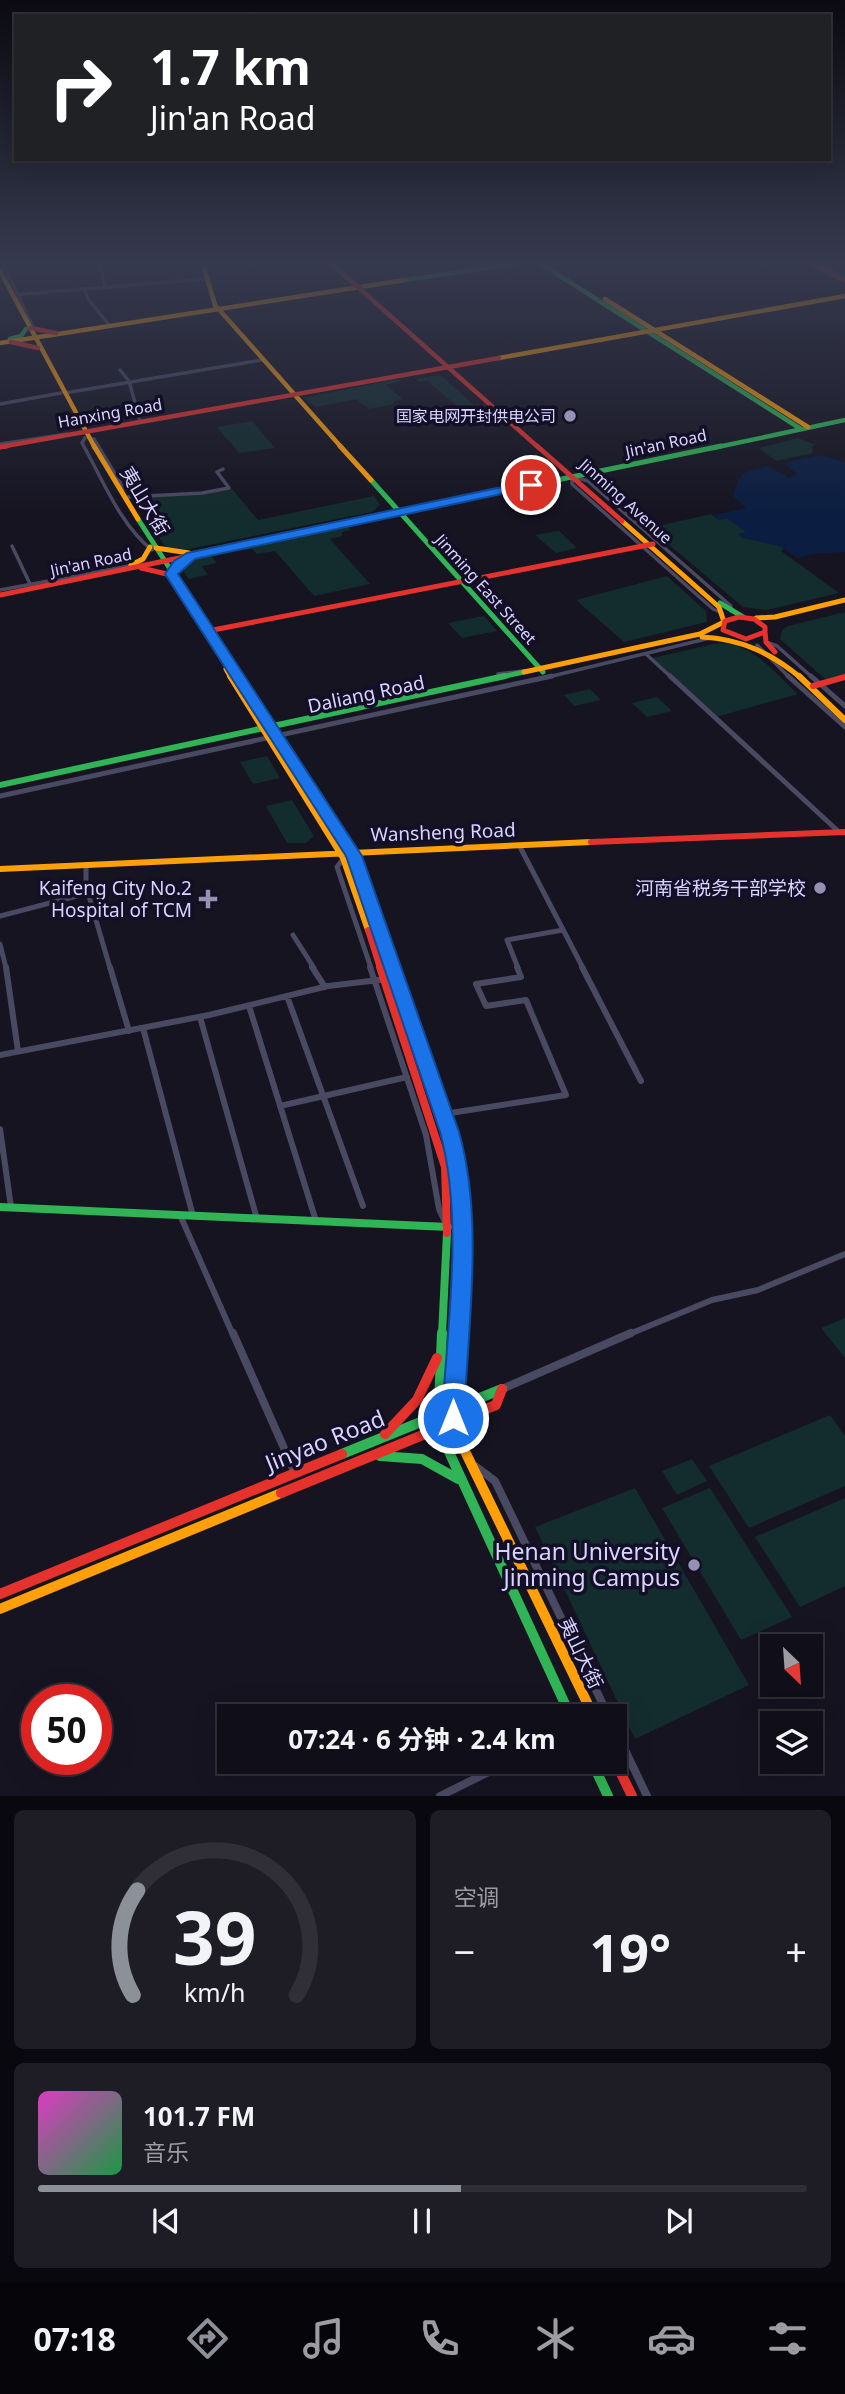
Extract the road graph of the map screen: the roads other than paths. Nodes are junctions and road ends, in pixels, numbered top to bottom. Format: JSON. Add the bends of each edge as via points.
{"nodes":[{"id":1,"x":39,"y":348,"type":"edge"},
{"id":2,"x":251,"y":348,"type":"edge"},
{"id":3,"x":429,"y":348,"type":"edge"},
{"id":4,"x":551,"y":348,"type":"edge"},
{"id":5,"x":678,"y":348,"type":"edge"},
{"id":6,"x":262,"y":360,"type":"junction"},
{"id":7,"x":450,"y":366,"type":"junction"},
{"id":8,"x":120,"y":370,"type":"dead end"},
{"id":9,"x":128,"y":382,"type":"junction"},
{"id":10,"x":63,"y":393,"type":"junction"},
{"id":11,"x":293,"y":394,"type":"junction"},
{"id":12,"x":0,"y":404,"type":"edge"},
{"id":13,"x":845,"y":420,"type":"edge"},
{"id":14,"x":141,"y":421,"type":"junction"},
{"id":15,"x":804,"y":427,"type":"junction"},
{"id":16,"x":84,"y":434,"type":"junction"},
{"id":17,"x":0,"y":445,"type":"edge"},
{"id":18,"x":223,"y":469,"type":"dead end"},
{"id":19,"x":586,"y":474,"type":"junction"},
{"id":20,"x":574,"y":476,"type":"junction"},
{"id":21,"x":128,"y":497,"type":"junction"},
{"id":22,"x":398,"y":511,"type":"junction"},
{"id":23,"x":648,"y":545,"type":"junction"},
{"id":24,"x":12,"y":546,"type":"dead end"},
{"id":25,"x":153,"y":548,"type":"junction"},
{"id":26,"x":191,"y":555,"type":"junction"},
{"id":27,"x":161,"y":561,"type":"junction"},
{"id":28,"x":131,"y":566,"type":"junction"},
{"id":29,"x":169,"y":574,"type":"junction"},
{"id":30,"x":461,"y":581,"type":"junction"},
{"id":31,"x":30,"y":585,"type":"junction"},
{"id":32,"x":0,"y":593,"type":"edge"},
{"id":33,"x":845,"y":603,"type":"edge"},
{"id":34,"x":727,"y":612,"type":"junction"},
{"id":35,"x":745,"y":617,"type":"junction"},
{"id":36,"x":724,"y":622,"type":"junction"},
{"id":37,"x":208,"y":631,"type":"junction"},
{"id":38,"x":765,"y":631,"type":"junction"},
{"id":39,"x":717,"y":636,"type":"junction"},
{"id":40,"x":738,"y":638,"type":"junction"},
{"id":41,"x":757,"y":645,"type":"junction"},
{"id":42,"x":646,"y":654,"type":"junction"},
{"id":43,"x":542,"y":670,"type":"junction"},
{"id":44,"x":845,"y":677,"type":"edge"},
{"id":45,"x":816,"y":685,"type":"junction"},
{"id":46,"x":845,"y":706,"type":"edge"},
{"id":47,"x":845,"y":714,"type":"edge"},
{"id":48,"x":845,"y":720,"type":"edge"},
{"id":49,"x":845,"y":727,"type":"edge"},
{"id":50,"x":270,"y":731,"type":"junction"},
{"id":51,"x":0,"y":787,"type":"edge"},
{"id":52,"x":0,"y":796,"type":"edge"},
{"id":53,"x":842,"y":832,"type":"edge"},
{"id":54,"x":518,"y":845,"type":"junction"},
{"id":55,"x":352,"y":851,"type":"junction"},
{"id":56,"x":341,"y":856,"type":"junction"},
{"id":57,"x":86,"y":865,"type":"junction"},
{"id":58,"x":0,"y":869,"type":"edge"},
{"id":59,"x":88,"y":893,"type":"junction"},
{"id":60,"x":0,"y":916,"type":"edge"},
{"id":61,"x":563,"y":930,"type":"junction"},
{"id":62,"x":293,"y":935,"type":"dead end"},
{"id":63,"x":0,"y":944,"type":"edge"},
{"id":64,"x":397,"y":978,"type":"junction"},
{"id":65,"x":384,"y":980,"type":"junction"},
{"id":66,"x":375,"y":981,"type":"junction"},
{"id":67,"x":324,"y":987,"type":"junction"},
{"id":68,"x":287,"y":996,"type":"junction"},
{"id":69,"x":248,"y":1006,"type":"junction"},
{"id":70,"x":200,"y":1017,"type":"junction"},
{"id":71,"x":143,"y":1028,"type":"junction"},
{"id":72,"x":129,"y":1031,"type":"junction"},
{"id":73,"x":18,"y":1051,"type":"junction"},
{"id":74,"x":0,"y":1055,"type":"edge"},
{"id":75,"x":407,"y":1077,"type":"junction"},
{"id":76,"x":641,"y":1081,"type":"dead end"},
{"id":77,"x":324,"y":1096,"type":"junction"},
{"id":78,"x":280,"y":1106,"type":"junction"},
{"id":79,"x":444,"y":1115,"type":"junction"},
{"id":80,"x":0,"y":1129,"type":"edge"},
{"id":81,"x":363,"y":1206,"type":"dead end"},
{"id":82,"x":0,"y":1207,"type":"edge"},
{"id":83,"x":11,"y":1207,"type":"junction"},
{"id":84,"x":180,"y":1215,"type":"junction"},
{"id":85,"x":193,"y":1216,"type":"junction"},
{"id":86,"x":257,"y":1219,"type":"junction"},
{"id":87,"x":316,"y":1221,"type":"junction"},
{"id":88,"x":447,"y":1227,"type":"junction"},
{"id":89,"x":845,"y":1254,"type":"edge"},
{"id":90,"x":440,"y":1351,"type":"junction"},
{"id":91,"x":502,"y":1389,"type":"junction"},
{"id":92,"x":452,"y":1410,"type":"junction"},
{"id":93,"x":437,"y":1416,"type":"junction"},
{"id":94,"x":454,"y":1422,"type":"junction"},
{"id":95,"x":438,"y":1428,"type":"junction"},
{"id":96,"x":373,"y":1442,"type":"junction"},
{"id":97,"x":369,"y":1458,"type":"junction"},
{"id":98,"x":472,"y":1465,"type":"junction"},
{"id":99,"x":295,"y":1473,"type":"junction"},
{"id":100,"x":462,"y":1483,"type":"junction"},
{"id":101,"x":0,"y":1594,"type":"edge"},
{"id":102,"x":0,"y":1609,"type":"edge"},
{"id":103,"x":565,"y":1704,"type":"edge"},
{"id":104,"x":588,"y":1704,"type":"edge"},
{"id":105,"x":603,"y":1704,"type":"edge"},
{"id":106,"x":627,"y":1753,"type":"edge"},
{"id":107,"x":485,"y":1774,"type":"edge"},
{"id":108,"x":598,"y":1774,"type":"edge"},
{"id":109,"x":621,"y":1774,"type":"edge"},
{"id":110,"x":440,"y":1796,"type":"edge"},
{"id":111,"x":608,"y":1796,"type":"edge"},
{"id":112,"x":632,"y":1796,"type":"edge"},
{"id":113,"x":648,"y":1796,"type":"edge"}],
"edges":[{"from":1,"to":10,"type":"main road","name":"夷山大街"},
{"from":2,"to":6,"type":"main road","name":"Jinming East Street"},
{"from":3,"to":7,"type":"main road","name":"Jinming Avenue"},
{"from":4,"to":7,"type":"main road","name":"Hanxing Road"},
{"from":5,"to":15,"type":"main road"},
{"from":6,"to":9,"type":"street"},
{"from":6,"to":11,"type":"main road","name":"Jinming East Street"},
{"from":7,"to":11,"type":"main road","name":"Hanxing Road"},
{"from":7,"to":20,"type":"main road","name":"Jinming Avenue"},
{"from":8,"to":9,"type":"street"},
{"from":9,"to":10,"type":"street"},
{"from":9,"to":14,"type":"street"},
{"from":10,"to":12,"type":"street"},
{"from":10,"to":16,"type":"main road","name":"夷山大街"},
{"from":11,"to":14,"type":"main road","name":"Hanxing Road"},
{"from":11,"to":16,"type":"main road","name":"Hanxing Road"},
{"from":11,"to":22,"type":"main road","name":"Jinming East Street"},
{"from":13,"to":15,"type":"main road","name":"Jin'an Road"},
{"from":13,"to":19,"type":"street"},
{"from":14,"to":16,"type":"main road","name":"Hanxing Road"},
{"from":15,"to":19,"type":"main road","name":"Jin'an Road"},
{"from":15,"to":20,"type":"main road","name":"Jin'an Road"},
{"from":16,"to":17,"type":"main road","name":"Hanxing Road"},
{"from":16,"to":17,"type":"main road","name":"Hanxing Road"},
{"from":16,"to":21,"type":"street","via":[[94,439]]},
{"from":16,"to":25,"type":"main road","name":"夷山大街"},
{"from":18,"to":21,"type":"street","via":[[218,472],[229,488]]},
{"from":19,"to":20,"type":"main road","name":"Jin'an Road"},
{"from":20,"to":22,"type":"main road","name":"Jin'an Road"},
{"from":20,"to":23,"type":"main road","name":"Jinming Avenue"},
{"from":20,"to":34,"type":"street","via":[[588,481],[691,570],[731,606]]},
{"from":21,"to":25,"type":"street","via":[[158,544]]},
{"from":22,"to":26,"type":"main road","name":"Jin'an Road"},
{"from":22,"to":30,"type":"main road","name":"Jinming East Street"},
{"from":23,"to":30,"type":"main road"},
{"from":23,"to":34,"type":"main road","name":"Jinming Avenue"},
{"from":24,"to":31,"type":"street"},
{"from":25,"to":26,"type":"main road"},
{"from":25,"to":27,"type":"main road","name":"夷山大街"},
{"from":25,"to":28,"type":"main road"},
{"from":26,"to":27,"type":"main road","name":"Jin'an Road"},
{"from":26,"to":29,"type":"main road"},
{"from":27,"to":28,"type":"main road","name":"Jin'an Road"},
{"from":27,"to":29,"type":"main road","name":"夷山大街"},
{"from":28,"to":29,"type":"main road"},
{"from":28,"to":31,"type":"main road","name":"Jin'an Road"},
{"from":28,"to":32,"type":"main road","name":"Jin'an Road"},
{"from":29,"to":37,"type":"main road","name":"夷山大街"},
{"from":29,"to":50,"type":"main road","name":"夷山大街"},
{"from":30,"to":37,"type":"main road"},
{"from":30,"to":43,"type":"main road","name":"Jinming East Street"},
{"from":31,"to":32,"type":"main road","name":"Jin'an Road"},
{"from":33,"to":35,"type":"main road","via":[[775,617]]},
{"from":33,"to":38,"type":"main road","via":[[781,621]]},
{"from":34,"to":35,"type":"main road","name":"Jinming Avenue"},
{"from":34,"to":36,"type":"main road"},
{"from":35,"to":36,"type":"main road","name":"Daliang Road"},
{"from":35,"to":38,"type":"main road","name":"Jinming Avenue","via":[[762,623]]},
{"from":36,"to":40,"type":"main road","via":[[723,630]]},
{"from":36,"to":43,"type":"main road","name":"Daliang Road","via":[[700,635]]},
{"from":37,"to":50,"type":"main road","name":"夷山大街"},
{"from":38,"to":40,"type":"main road","via":[[756,638]]},
{"from":38,"to":45,"type":"main road","via":[[766,642]]},
{"from":39,"to":40,"type":"main road","name":"Daliang Road"},
{"from":39,"to":42,"type":"street"},
{"from":39,"to":43,"type":"main road","name":"Daliang Road"},
{"from":40,"to":41,"type":"main road"},
{"from":41,"to":48,"type":"main road"},
{"from":41,"to":49,"type":"street"},
{"from":42,"to":50,"type":"street"},
{"from":42,"to":53,"type":"street"},
{"from":43,"to":50,"type":"main road","name":"Daliang Road"},
{"from":43,"to":50,"type":"main road","name":"Daliang Road","via":[[329,714]]},
{"from":44,"to":45,"type":"main road"},
{"from":45,"to":46,"type":"street"},
{"from":45,"to":47,"type":"main road"},
{"from":50,"to":51,"type":"main road","name":"Daliang Road"},
{"from":50,"to":52,"type":"street"},
{"from":50,"to":55,"type":"main road","name":"夷山大街"},
{"from":50,"to":56,"type":"main road","name":"夷山大街"},
{"from":53,"to":54,"type":"main road","name":"Wansheng Road"},
{"from":54,"to":55,"type":"main road","name":"Wansheng Road"},
{"from":54,"to":61,"type":"street"},
{"from":55,"to":56,"type":"main road","name":"Wansheng Road"},
{"from":55,"to":64,"type":"main road","name":"夷山大街"},
{"from":56,"to":57,"type":"main road","name":"Wansheng Road"},
{"from":56,"to":65,"type":"main road","name":"夷山大街"},
{"from":56,"to":66,"type":"street","via":[[337,867]]},
{"from":57,"to":58,"type":"main road","name":"Wansheng Road"},
{"from":57,"to":59,"type":"street"},
{"from":59,"to":60,"type":"street"},
{"from":59,"to":72,"type":"street"},
{"from":61,"to":76,"type":"street"},
{"from":61,"to":79,"type":"street","via":[[507,940],[521,977],[476,984],[486,1006],[526,1000],[566,1095]]},
{"from":62,"to":67,"type":"street"},
{"from":63,"to":73,"type":"street"},
{"from":64,"to":65,"type":"street"},
{"from":64,"to":79,"type":"main road","name":"夷山大街"},
{"from":65,"to":66,"type":"street"},
{"from":65,"to":88,"type":"main road","name":"夷山大街","via":[[441,1153]]},
{"from":66,"to":67,"type":"street"},
{"from":66,"to":75,"type":"street"},
{"from":67,"to":68,"type":"street"},
{"from":68,"to":69,"type":"street"},
{"from":68,"to":77,"type":"street"},
{"from":69,"to":70,"type":"street"},
{"from":69,"to":78,"type":"street"},
{"from":70,"to":71,"type":"street"},
{"from":70,"to":86,"type":"street"},
{"from":71,"to":72,"type":"street"},
{"from":71,"to":85,"type":"street"},
{"from":72,"to":73,"type":"street"},
{"from":73,"to":74,"type":"street"},
{"from":75,"to":77,"type":"street"},
{"from":75,"to":88,"type":"street","via":[[431,1153],[439,1209]]},
{"from":77,"to":78,"type":"street"},
{"from":77,"to":81,"type":"street"},
{"from":78,"to":87,"type":"street"},
{"from":79,"to":92,"type":"main road","name":"夷山大街","via":[[463,1199]]},
{"from":80,"to":83,"type":"street"},
{"from":82,"to":83,"type":"main road"},
{"from":83,"to":84,"type":"main road"},
{"from":84,"to":85,"type":"main road"},
{"from":84,"to":99,"type":"street"},
{"from":85,"to":86,"type":"main road"},
{"from":86,"to":87,"type":"main road"},
{"from":87,"to":88,"type":"main road"},
{"from":88,"to":90,"type":"main road","name":"夷山大街"},
{"from":89,"to":91,"type":"street","via":[[758,1290],[677,1313]]},
{"from":90,"to":93,"type":"main road","name":"夷山大街"},
{"from":90,"to":96,"type":"main road","via":[[410,1410]]},
{"from":91,"to":92,"type":"main road","name":"Jinyao Road"},
{"from":91,"to":94,"type":"main road","name":"Jinyao Road","via":[[496,1405]]},
{"from":92,"to":93,"type":"main road","name":"Jinyao Road"},
{"from":92,"to":94,"type":"main road","name":"夷山大街"},
{"from":93,"to":95,"type":"main road","name":"夷山大街"},
{"from":93,"to":96,"type":"main road","name":"Jinyao Road"},
{"from":94,"to":95,"type":"main road","name":"Jinyao Road"},
{"from":94,"to":98,"type":"main road","name":"夷山大街"},
{"from":95,"to":97,"type":"main road","name":"Jinyao Road"},
{"from":95,"to":100,"type":"main road","name":"夷山大街"},
{"from":96,"to":99,"type":"main road","name":"Jinyao Road"},
{"from":97,"to":100,"type":"main road","via":[[422,1456],[445,1467]]},
{"from":97,"to":102,"type":"main road","name":"Jinyao Road"},
{"from":98,"to":104,"type":"main road","name":"夷山大街"},
{"from":98,"to":105,"type":"street","via":[[495,1481]]},
{"from":99,"to":101,"type":"main road","name":"Jinyao Road"},
{"from":100,"to":103,"type":"main road","name":"夷山大街"},
{"from":106,"to":113,"type":"street"},
{"from":107,"to":110,"type":"street"},
{"from":108,"to":111,"type":"main road"},
{"from":109,"to":112,"type":"main road"}]}
